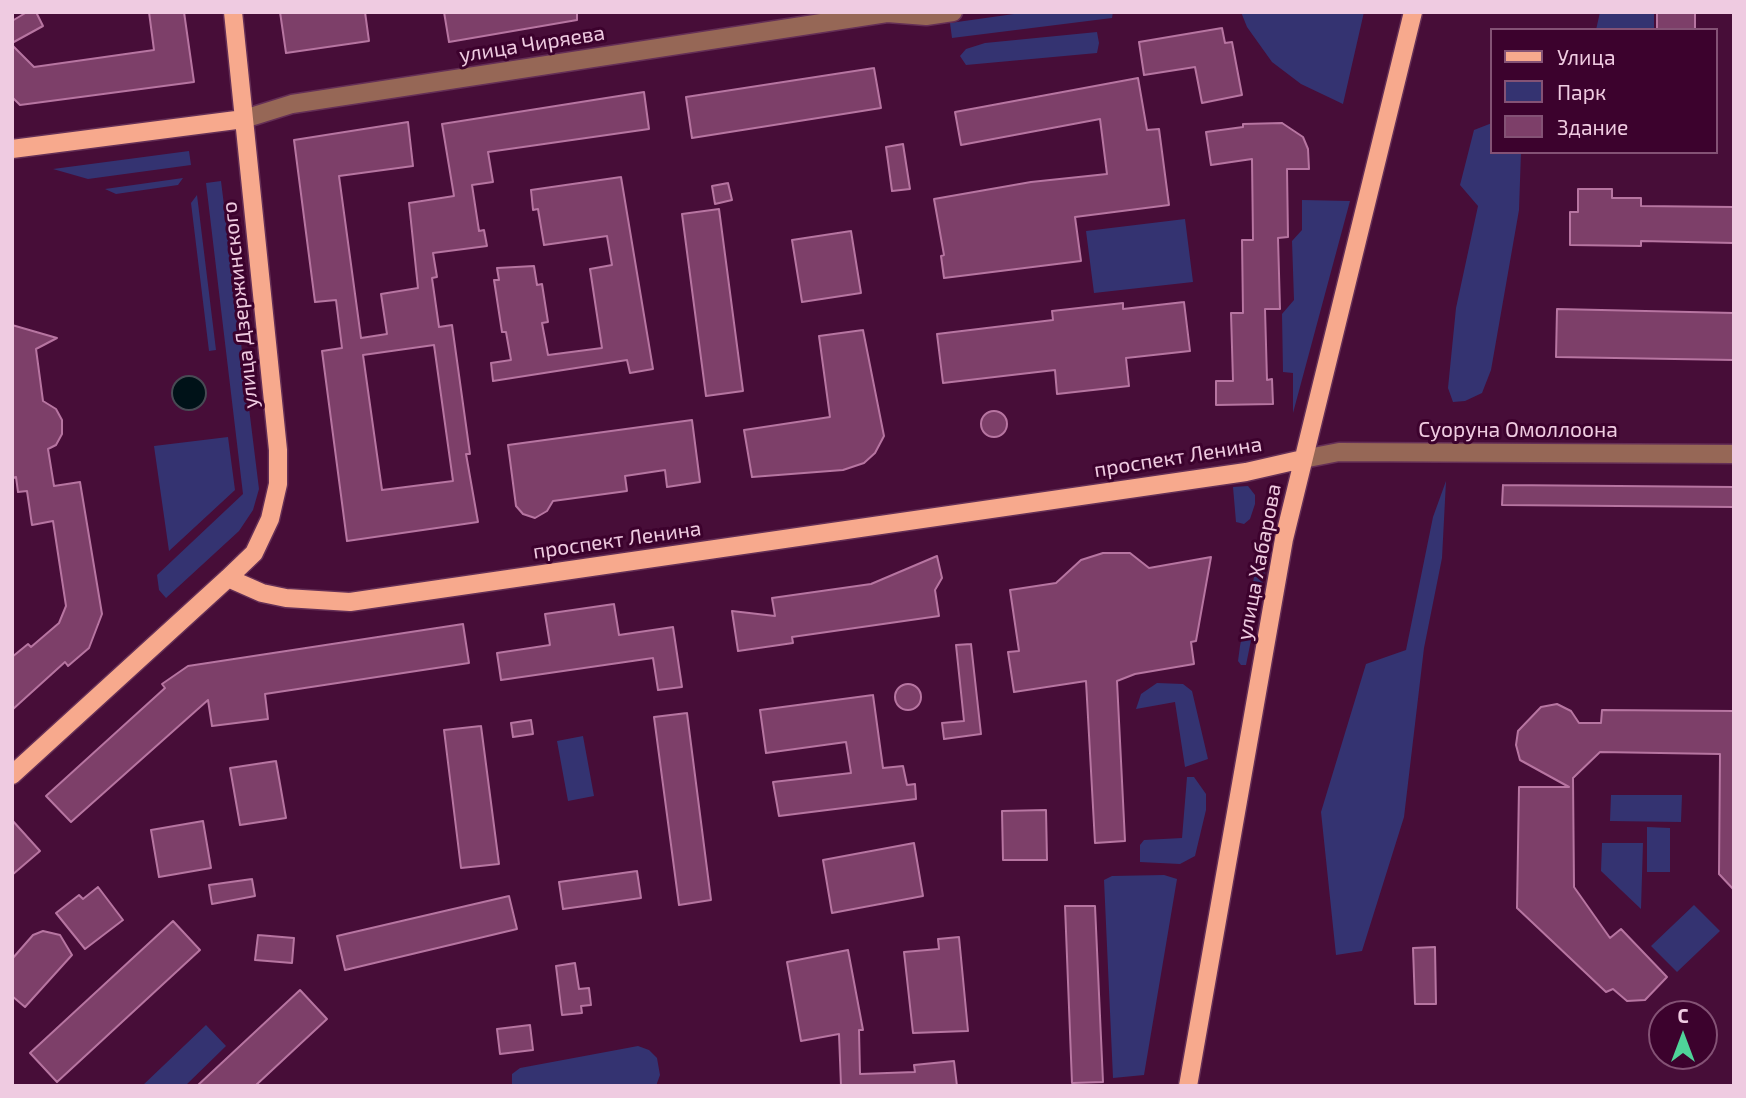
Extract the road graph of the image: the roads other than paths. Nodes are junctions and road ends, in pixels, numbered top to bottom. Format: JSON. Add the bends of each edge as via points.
{"nodes":[{"id":1,"x":233,"y":12,"type":"edge"},
{"id":2,"x":953,"y":12,"type":"edge"},
{"id":3,"x":1413,"y":12,"type":"edge"},
{"id":4,"x":887,"y":13,"type":"edge"},
{"id":5,"x":244,"y":119,"type":"junction"},
{"id":6,"x":12,"y":149,"type":"edge"},
{"id":7,"x":1734,"y":454,"type":"edge"},
{"id":8,"x":1303,"y":459,"type":"junction"},
{"id":9,"x":228,"y":579,"type":"junction"},
{"id":10,"x":12,"y":775,"type":"edge"},
{"id":11,"x":1188,"y":1086,"type":"edge"}],
"edges":[{"from":1,"to":5,"type":"main road","name":"улица Дзержинского"},
{"from":2,"to":4,"type":"street","name":"улица Чиряева","via":[[926,16]]},
{"from":3,"to":8,"type":"main road","name":"улица Хабарова"},
{"from":4,"to":5,"type":"street","name":"улица Чиряева","via":[[292,104]]},
{"from":5,"to":6,"type":"main road"},
{"from":5,"to":9,"type":"main road","name":"улица Дзержинского","via":[[279,467],[275,501],[263,536],[254,553]]},
{"from":7,"to":8,"type":"street","name":"Суоруна Омоллоона","via":[[1339,452]]},
{"from":8,"to":9,"type":"main road","name":"проспект Ленина","via":[[1246,472],[350,602],[286,598]]},
{"from":8,"to":11,"type":"main road","name":"улица Хабарова","via":[[1284,539]]},
{"from":9,"to":10,"type":"main road"}]}
